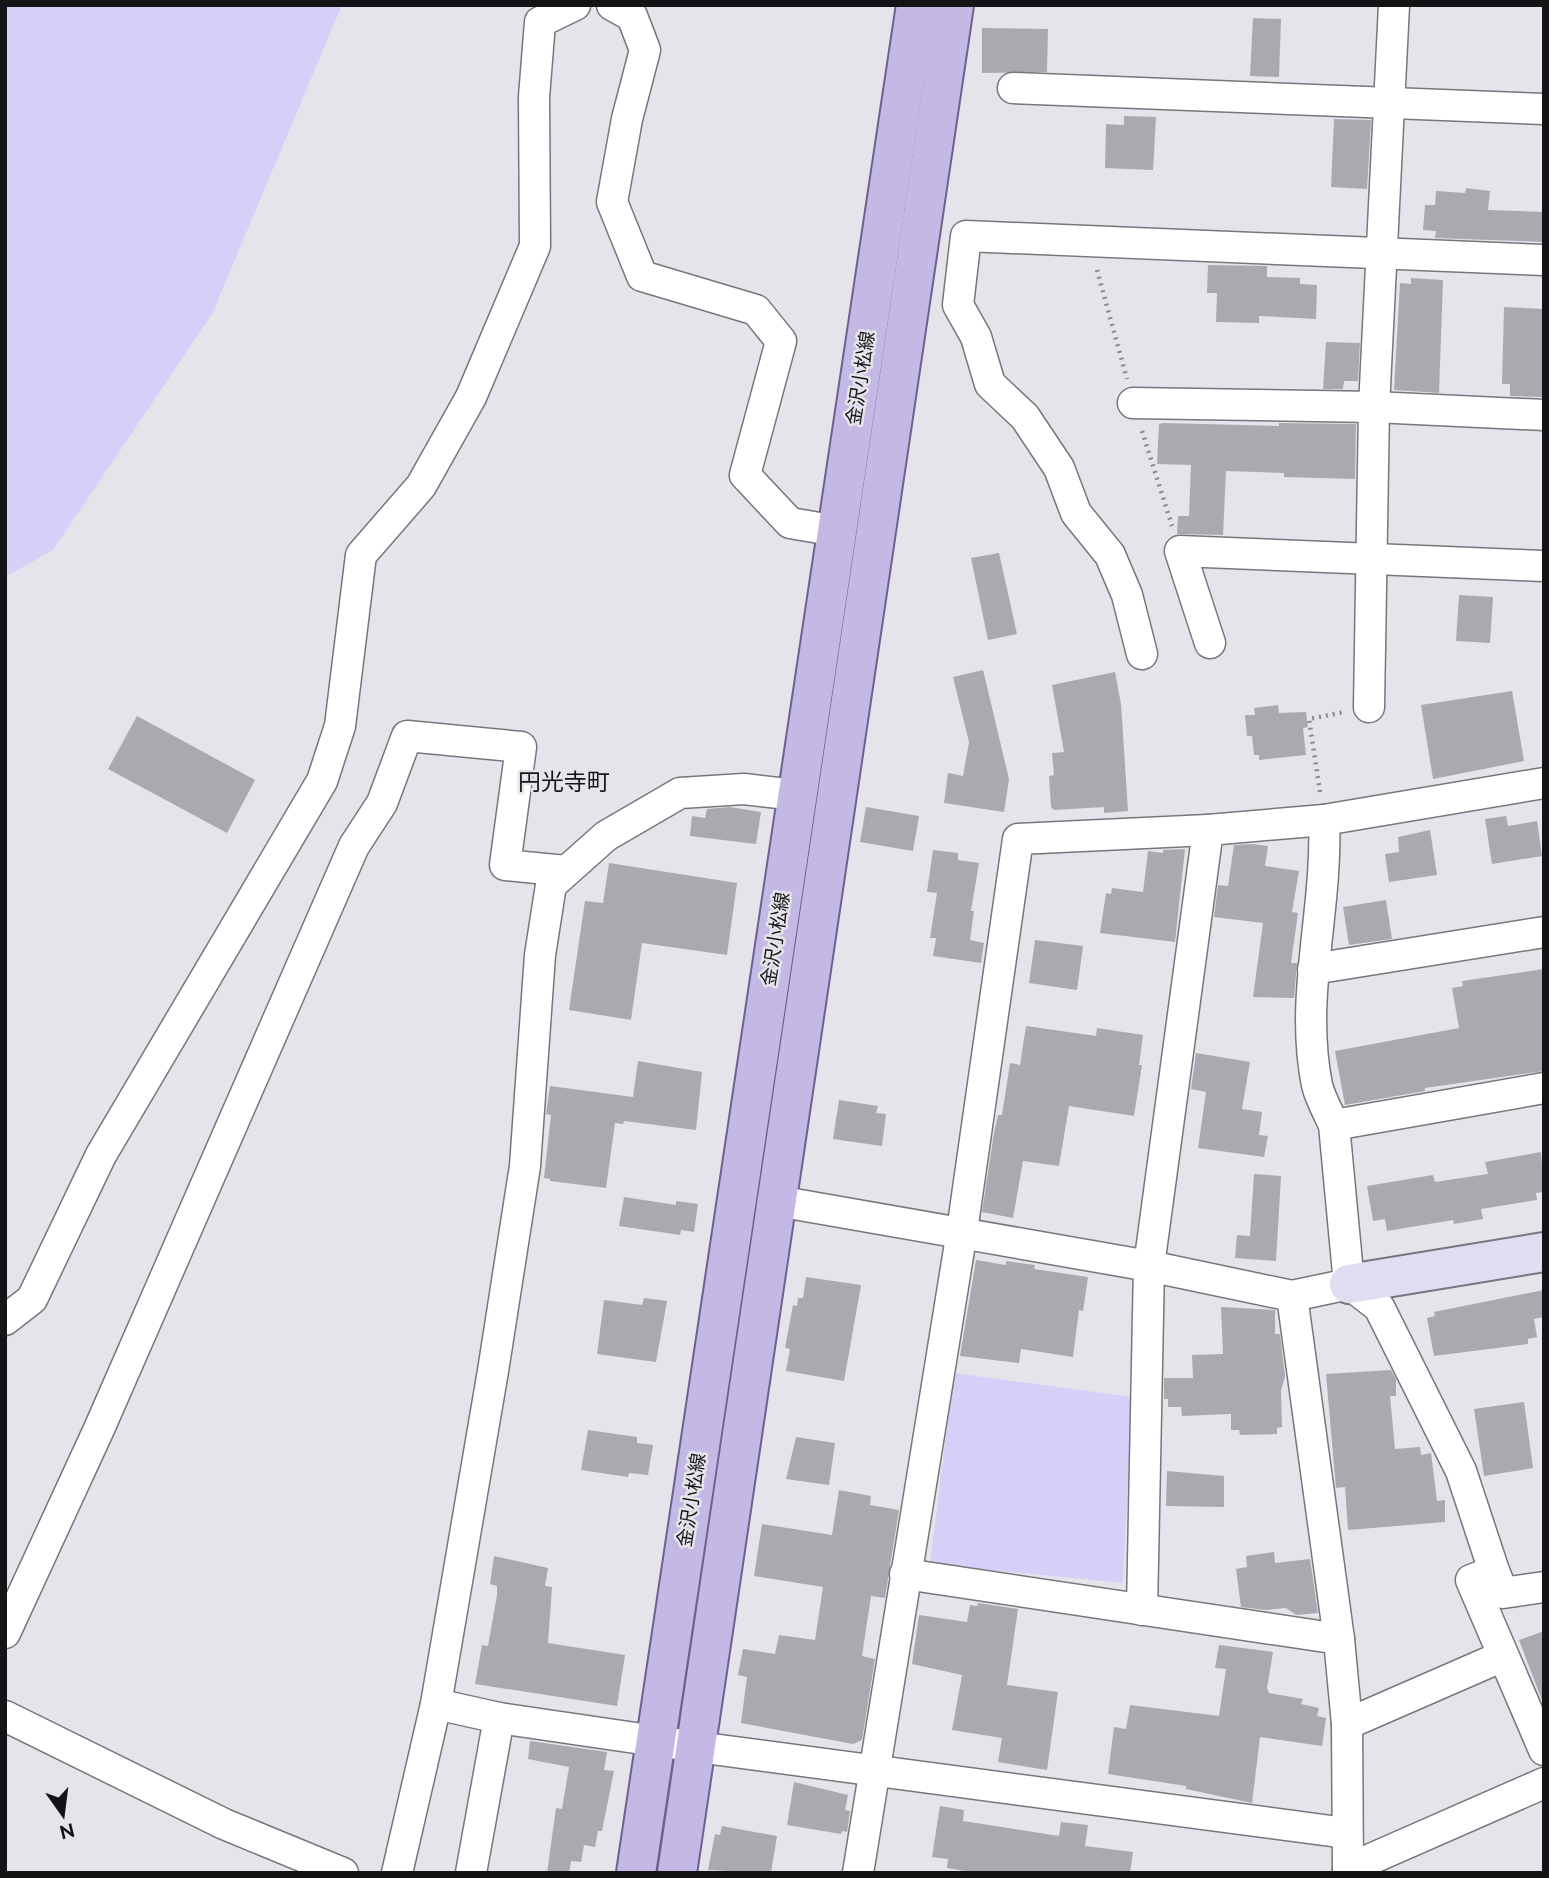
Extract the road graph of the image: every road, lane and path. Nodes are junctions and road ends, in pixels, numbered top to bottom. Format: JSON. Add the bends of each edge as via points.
{"nodes":[{"id":1,"x":575,"y":5,"type":"edge"},
{"id":2,"x":612,"y":5,"type":"edge"},
{"id":3,"x":916,"y":5,"type":"edge"},
{"id":4,"x":954,"y":5,"type":"edge"},
{"id":5,"x":1394,"y":5,"type":"edge"},
{"id":6,"x":1013,"y":88,"type":"dead end"},
{"id":7,"x":1389,"y":104,"type":"junction"},
{"id":8,"x":1544,"y":109,"type":"edge"},
{"id":9,"x":1382,"y":253,"type":"junction"},
{"id":10,"x":1544,"y":260,"type":"edge"},
{"id":11,"x":1133,"y":403,"type":"dead end"},
{"id":12,"x":1374,"y":407,"type":"junction"},
{"id":13,"x":1544,"y":415,"type":"edge"},
{"id":14,"x":837,"y":531,"type":"junction"},
{"id":15,"x":1373,"y":560,"type":"junction"},
{"id":16,"x":1544,"y":566,"type":"edge"},
{"id":17,"x":1210,"y":643,"type":"dead end"},
{"id":18,"x":1142,"y":654,"type":"dead end"},
{"id":19,"x":1369,"y":707,"type":"joint"},
{"id":20,"x":1544,"y":783,"type":"edge"},
{"id":21,"x":796,"y":795,"type":"junction"},
{"id":22,"x":1325,"y":820,"type":"junction"},
{"id":23,"x":1208,"y":831,"type":"junction"},
{"id":24,"x":566,"y":871,"type":"junction"},
{"id":25,"x":1544,"y":932,"type":"edge"},
{"id":26,"x":1313,"y":968,"type":"junction"},
{"id":27,"x":1544,"y":1088,"type":"edge"},
{"id":28,"x":1334,"y":1125,"type":"junction"},
{"id":29,"x":777,"y":1201,"type":"junction"},
{"id":30,"x":962,"y":1231,"type":"junction"},
{"id":31,"x":1544,"y":1252,"type":"edge"},
{"id":32,"x":1149,"y":1266,"type":"junction"},
{"id":33,"x":1349,"y":1284,"type":"junction"},
{"id":34,"x":1292,"y":1296,"type":"junction"},
{"id":35,"x":5,"y":1320,"type":"edge"},
{"id":36,"x":1494,"y":1571,"type":"junction"},
{"id":37,"x":905,"y":1574,"type":"junction"},
{"id":38,"x":1544,"y":1587,"type":"edge"},
{"id":39,"x":1142,"y":1609,"type":"junction"},
{"id":40,"x":5,"y":1633,"type":"edge"},
{"id":41,"x":1339,"y":1639,"type":"junction"},
{"id":42,"x":1503,"y":1656,"type":"junction"},
{"id":43,"x":436,"y":1704,"type":"junction"},
{"id":44,"x":5,"y":1716,"type":"edge"},
{"id":45,"x":499,"y":1718,"type":"junction"},
{"id":46,"x":1347,"y":1724,"type":"junction"},
{"id":47,"x":655,"y":1739,"type":"junction"},
{"id":48,"x":697,"y":1747,"type":"junction"},
{"id":49,"x":1544,"y":1749,"type":"edge"},
{"id":50,"x":873,"y":1770,"type":"junction"},
{"id":51,"x":1544,"y":1783,"type":"edge"},
{"id":52,"x":1346,"y":1833,"type":"junction"},
{"id":53,"x":1348,"y":1871,"type":"edge"},
{"id":54,"x":343,"y":1873,"type":"edge"},
{"id":55,"x":397,"y":1873,"type":"edge"},
{"id":56,"x":471,"y":1873,"type":"edge"},
{"id":57,"x":636,"y":1873,"type":"edge"},
{"id":58,"x":677,"y":1873,"type":"edge"},
{"id":59,"x":858,"y":1873,"type":"edge"}],
"edges":[{"from":1,"to":35,"type":"street","via":[[540,22],[534,97],[535,246],[465,408],[421,486],[362,555],[340,726],[322,780],[101,1155],[32,1299]]},
{"from":2,"to":14,"type":"street","via":[[632,16],[645,50],[612,202],[642,276],[756,310],[781,341],[745,475],[790,523]]},
{"from":3,"to":14,"type":"main road","name":"金沢小松線"},
{"from":4,"to":29,"type":"main road","name":"金沢小松線"},
{"from":5,"to":7,"type":"street"},
{"from":6,"to":7,"type":"street"},
{"from":7,"to":8,"type":"street"},
{"from":7,"to":9,"type":"street"},
{"from":9,"to":10,"type":"street"},
{"from":9,"to":12,"type":"street"},
{"from":9,"to":18,"type":"street","via":[[967,236],[958,305],[976,337],[990,384],[1025,417],[1059,468],[1076,513],[1110,555],[1128,595]]},
{"from":11,"to":12,"type":"street"},
{"from":12,"to":13,"type":"street"},
{"from":12,"to":15,"type":"street"},
{"from":14,"to":21,"type":"main road","name":"金沢小松線"},
{"from":15,"to":16,"type":"street"},
{"from":15,"to":17,"type":"street","via":[[1180,551]]},
{"from":15,"to":19,"type":"street"},
{"from":19,"to":22,"type":"path","via":[[1309,719]]},
{"from":20,"to":22,"type":"street"},
{"from":21,"to":24,"type":"street","via":[[744,789],[680,793],[606,836]]},
{"from":21,"to":47,"type":"main road","name":"金沢小松線"},
{"from":22,"to":23,"type":"street"},
{"from":22,"to":26,"type":"street","via":[[1326,867]]},
{"from":23,"to":30,"type":"street","via":[[1018,839]]},
{"from":23,"to":32,"type":"street"},
{"from":24,"to":40,"type":"street","via":[[506,865],[521,747],[407,736],[382,803],[354,846]]},
{"from":24,"to":43,"type":"street","via":[[551,885],[525,1166]]},
{"from":25,"to":26,"type":"street"},
{"from":26,"to":28,"type":"street","via":[[1309,1004],[1317,1086]]},
{"from":27,"to":28,"type":"street"},
{"from":28,"to":33,"type":"street"},
{"from":29,"to":30,"type":"street"},
{"from":29,"to":48,"type":"main road","name":"金沢小松線"},
{"from":30,"to":32,"type":"street"},
{"from":30,"to":37,"type":"street"},
{"from":31,"to":33,"type":"street"},
{"from":32,"to":34,"type":"street"},
{"from":32,"to":39,"type":"street"},
{"from":33,"to":34,"type":"street"},
{"from":33,"to":36,"type":"street","via":[[1379,1307],[1461,1471]]},
{"from":34,"to":41,"type":"street"},
{"from":36,"to":38,"type":"street","via":[[1503,1593]]},
{"from":36,"to":42,"type":"street","via":[[1471,1580]]},
{"from":37,"to":39,"type":"street"},
{"from":37,"to":50,"type":"street"},
{"from":39,"to":41,"type":"street"},
{"from":41,"to":46,"type":"street"},
{"from":42,"to":46,"type":"street"},
{"from":42,"to":49,"type":"street"},
{"from":43,"to":45,"type":"street"},
{"from":43,"to":55,"type":"street"},
{"from":44,"to":54,"type":"street","via":[[224,1824]]},
{"from":45,"to":47,"type":"street"},
{"from":45,"to":56,"type":"street"},
{"from":46,"to":52,"type":"street"},
{"from":47,"to":48,"type":"street"},
{"from":47,"to":57,"type":"main road","name":"金沢小松線"},
{"from":48,"to":50,"type":"street"},
{"from":48,"to":58,"type":"main road","name":"金沢小松線"},
{"from":50,"to":52,"type":"street"},
{"from":50,"to":59,"type":"street"},
{"from":51,"to":53,"type":"street"},
{"from":52,"to":53,"type":"street"}]}
